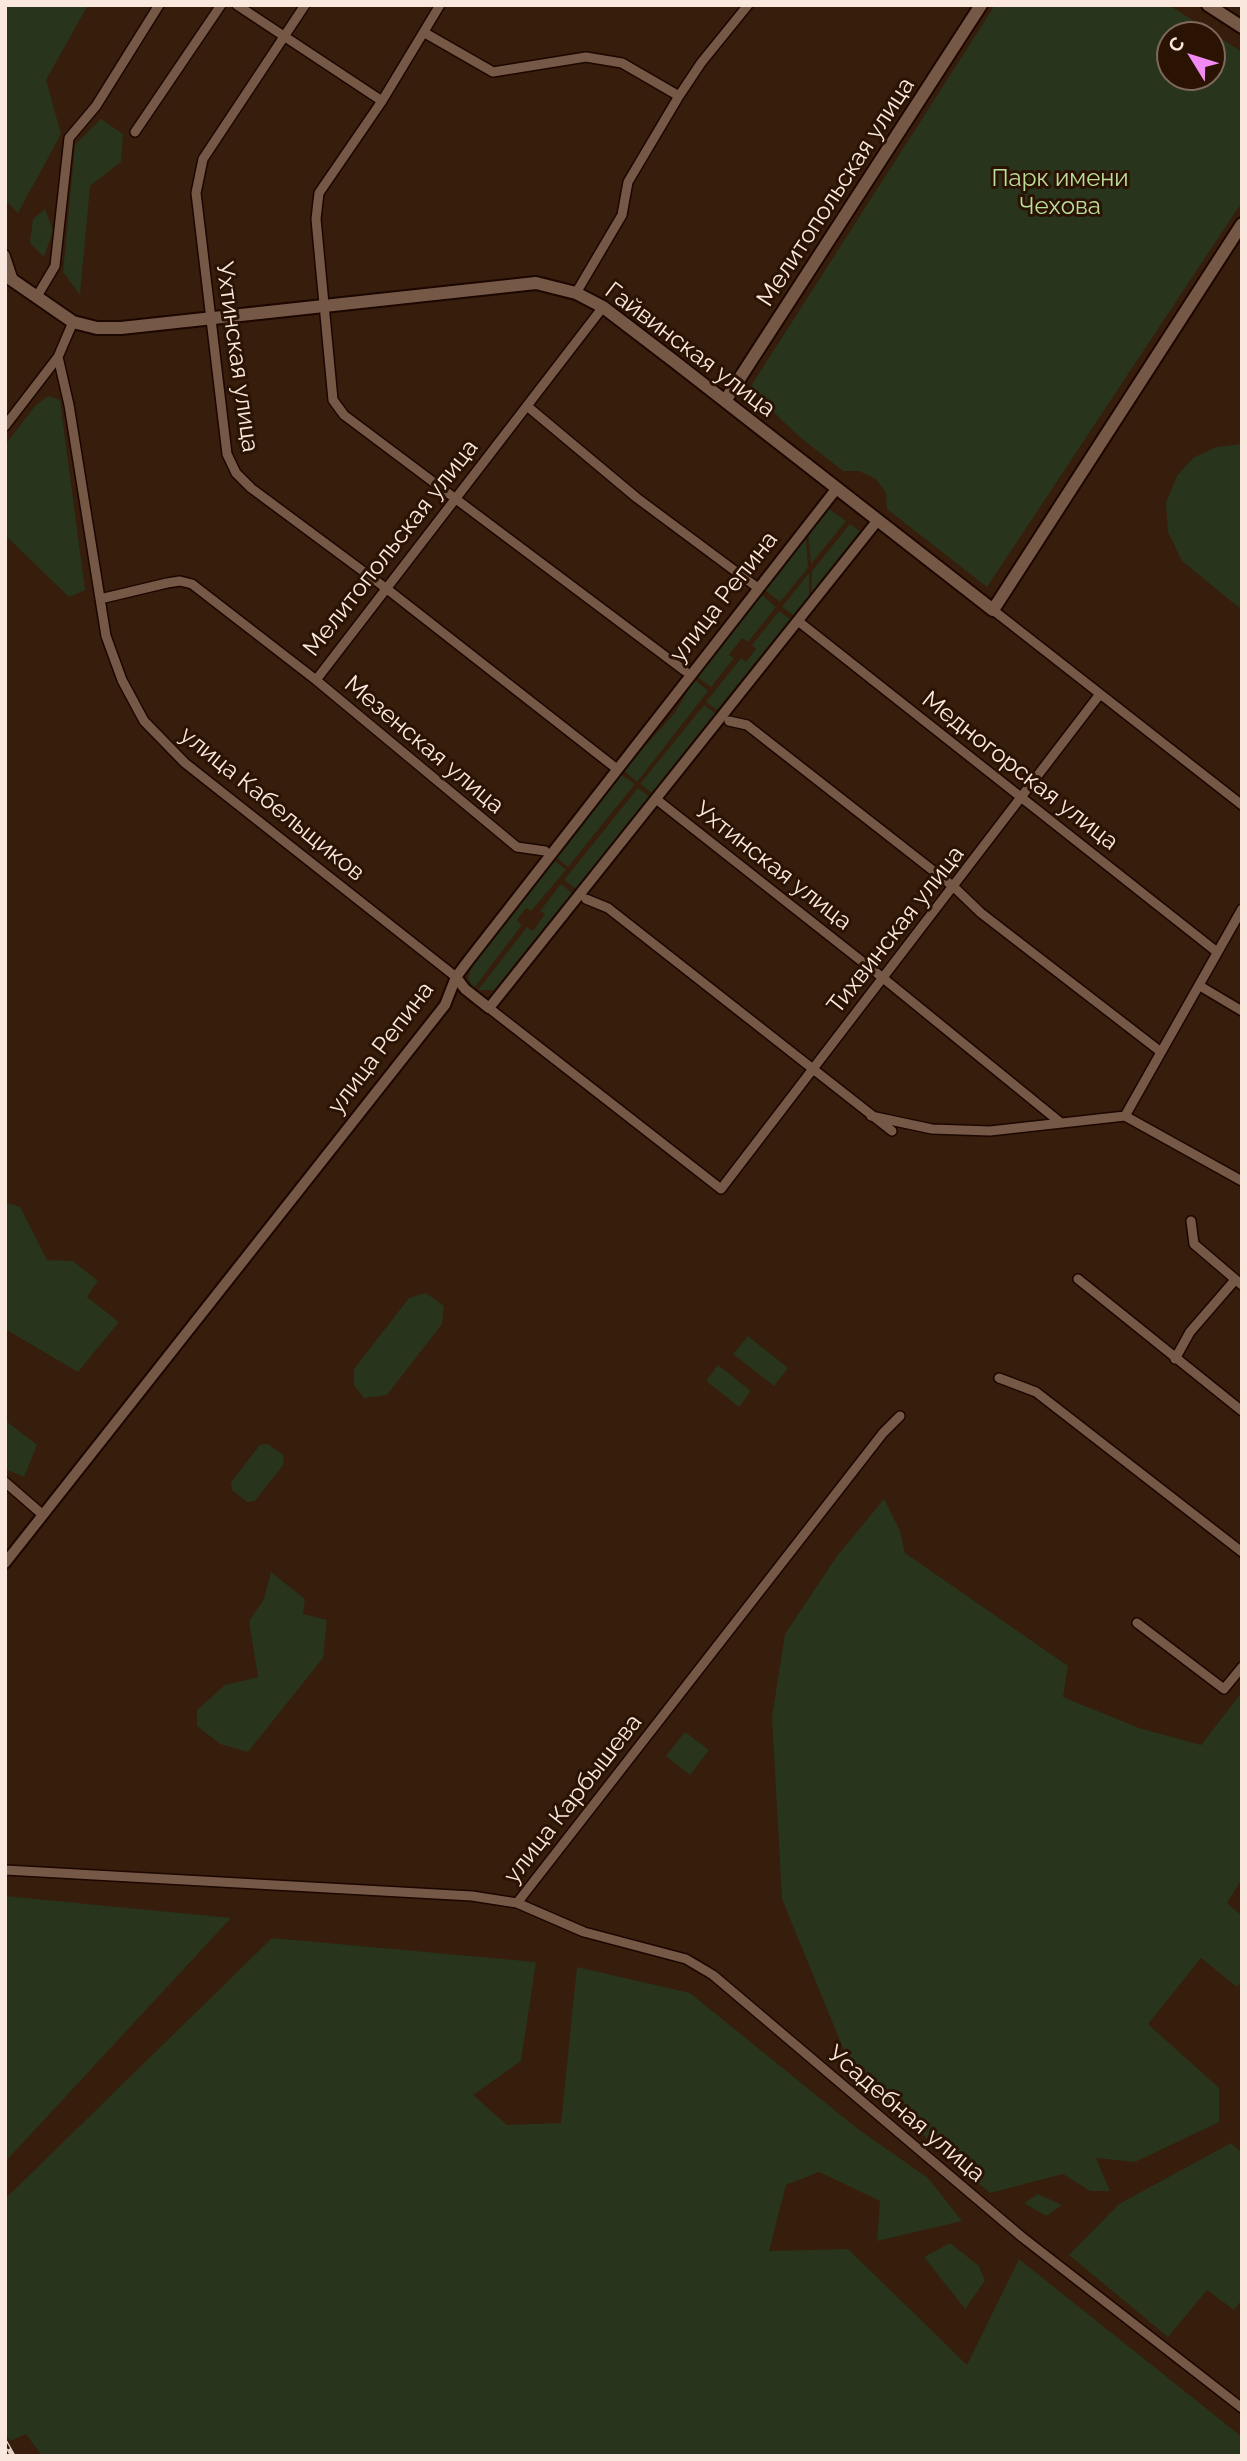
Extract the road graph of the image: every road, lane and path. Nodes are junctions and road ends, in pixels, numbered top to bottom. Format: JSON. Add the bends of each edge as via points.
{"nodes":[{"id":1,"x":159,"y":5,"type":"edge"},
{"id":2,"x":221,"y":5,"type":"edge"},
{"id":3,"x":237,"y":5,"type":"edge"},
{"id":4,"x":305,"y":5,"type":"edge"},
{"id":5,"x":440,"y":5,"type":"edge"},
{"id":6,"x":748,"y":5,"type":"edge"},
{"id":7,"x":981,"y":5,"type":"edge"},
{"id":8,"x":1208,"y":5,"type":"edge"},
{"id":9,"x":1242,"y":27,"type":"edge"},
{"id":10,"x":425,"y":33,"type":"junction"},
{"id":11,"x":285,"y":37,"type":"junction"},
{"id":12,"x":680,"y":96,"type":"junction"},
{"id":13,"x":382,"y":102,"type":"junction"},
{"id":14,"x":135,"y":132,"type":"dead end"},
{"id":15,"x":1242,"y":224,"type":"edge"},
{"id":16,"x":5,"y":255,"type":"edge"},
{"id":17,"x":10,"y":279,"type":"edge"},
{"id":18,"x":576,"y":293,"type":"junction"},
{"id":19,"x":37,"y":298,"type":"junction"},
{"id":20,"x":324,"y":307,"type":"junction"},
{"id":21,"x":603,"y":307,"type":"junction"},
{"id":22,"x":211,"y":319,"type":"junction"},
{"id":23,"x":73,"y":322,"type":"junction"},
{"id":24,"x":58,"y":357,"type":"junction"},
{"id":25,"x":725,"y":401,"type":"junction"},
{"id":26,"x":527,"y":406,"type":"junction"},
{"id":27,"x":5,"y":426,"type":"edge"},
{"id":28,"x":836,"y":488,"type":"junction"},
{"id":29,"x":455,"y":500,"type":"junction"},
{"id":30,"x":878,"y":520,"type":"junction"},
{"id":31,"x":758,"y":588,"type":"junction"},
{"id":32,"x":387,"y":589,"type":"junction"},
{"id":33,"x":100,"y":599,"type":"junction"},
{"id":34,"x":993,"y":610,"type":"junction"},
{"id":35,"x":798,"y":621,"type":"junction"},
{"id":36,"x":684,"y":671,"type":"dead end"},
{"id":37,"x":316,"y":680,"type":"junction"},
{"id":38,"x":1100,"y":694,"type":"junction"},
{"id":39,"x":729,"y":721,"type":"dead end"},
{"id":40,"x":617,"y":769,"type":"junction"},
{"id":41,"x":1022,"y":797,"type":"junction"},
{"id":42,"x":656,"y":799,"type":"junction"},
{"id":43,"x":1242,"y":805,"type":"edge"},
{"id":44,"x":545,"y":851,"type":"dead end"},
{"id":45,"x":954,"y":887,"type":"junction"},
{"id":46,"x":586,"y":899,"type":"dead end"},
{"id":47,"x":1242,"y":909,"type":"edge"},
{"id":48,"x":1217,"y":952,"type":"junction"},
{"id":49,"x":456,"y":977,"type":"junction"},
{"id":50,"x":883,"y":978,"type":"junction"},
{"id":51,"x":1200,"y":986,"type":"junction"},
{"id":52,"x":472,"y":995,"type":"junction"},
{"id":53,"x":445,"y":1005,"type":"junction"},
{"id":54,"x":489,"y":1007,"type":"junction"},
{"id":55,"x":1242,"y":1011,"type":"edge"},
{"id":56,"x":1161,"y":1052,"type":"junction"},
{"id":57,"x":812,"y":1069,"type":"junction"},
{"id":58,"x":871,"y":1116,"type":"junction"},
{"id":59,"x":1125,"y":1116,"type":"junction"},
{"id":60,"x":1060,"y":1124,"type":"junction"},
{"id":61,"x":892,"y":1130,"type":"dead end"},
{"id":62,"x":1242,"y":1181,"type":"edge"},
{"id":63,"x":720,"y":1189,"type":"joint"},
{"id":64,"x":1191,"y":1222,"type":"dead end"},
{"id":65,"x":1077,"y":1279,"type":"dead end"},
{"id":66,"x":1239,"y":1283,"type":"edge"},
{"id":67,"x":1175,"y":1359,"type":"junction"},
{"id":68,"x":999,"y":1378,"type":"dead end"},
{"id":69,"x":1242,"y":1411,"type":"edge"},
{"id":70,"x":900,"y":1416,"type":"dead end"},
{"id":71,"x":5,"y":1482,"type":"edge"},
{"id":72,"x":43,"y":1515,"type":"junction"},
{"id":73,"x":1242,"y":1552,"type":"edge"},
{"id":74,"x":5,"y":1563,"type":"edge"},
{"id":75,"x":1137,"y":1623,"type":"dead end"},
{"id":76,"x":1242,"y":1667,"type":"edge"},
{"id":77,"x":5,"y":1870,"type":"edge"},
{"id":78,"x":517,"y":1903,"type":"junction"},
{"id":79,"x":1242,"y":2408,"type":"edge"}],
"edges":[{"from":1,"to":19,"type":"street","via":[[96,106],[69,138],[55,267]]},
{"from":2,"to":14,"type":"street"},
{"from":3,"to":11,"type":"street"},
{"from":4,"to":11,"type":"street","name":"Ухтинская улица"},
{"from":5,"to":10,"type":"street"},
{"from":6,"to":12,"type":"street"},
{"from":7,"to":25,"type":"main road","name":"Мелитопольская улица"},
{"from":8,"to":9,"type":"main road"},
{"from":10,"to":12,"type":"street","via":[[493,72],[586,57],[622,63]]},
{"from":10,"to":13,"type":"street"},
{"from":11,"to":13,"type":"street"},
{"from":11,"to":22,"type":"street","name":"Ухтинская улица","via":[[203,159],[196,193]]},
{"from":12,"to":18,"type":"street","via":[[628,182],[620,220]]},
{"from":13,"to":20,"type":"street","via":[[319,193],[316,219]]},
{"from":15,"to":34,"type":"main road"},
{"from":16,"to":17,"type":"street"},
{"from":17,"to":19,"type":"main road","name":"Гайвинская улица"},
{"from":18,"to":20,"type":"main road","name":"Гайвинская улица","via":[[537,283]]},
{"from":18,"to":21,"type":"main road","name":"Гайвинская улица"},
{"from":19,"to":23,"type":"main road","name":"Гайвинская улица"},
{"from":20,"to":22,"type":"main road","name":"Гайвинская улица"},
{"from":20,"to":29,"type":"street","via":[[333,400],[344,415]]},
{"from":21,"to":25,"type":"main road","name":"Гайвинская улица"},
{"from":21,"to":26,"type":"street","name":"Мелитопольская улица"},
{"from":22,"to":23,"type":"main road","name":"Гайвинская улица","via":[[121,328]]},
{"from":22,"to":32,"type":"street","name":"Ухтинская улица","via":[[227,454],[236,473]]},
{"from":23,"to":24,"type":"street"},
{"from":24,"to":27,"type":"street"},
{"from":24,"to":33,"type":"street","name":"улица Кабельщиков"},
{"from":25,"to":28,"type":"main road","name":"Гайвинская улица"},
{"from":26,"to":29,"type":"street","name":"Мелитопольская улица"},
{"from":26,"to":31,"type":"street","via":[[636,498]]},
{"from":28,"to":30,"type":"main road","name":"Гайвинская улица"},
{"from":28,"to":31,"type":"street","name":"улица Репина"},
{"from":29,"to":32,"type":"street","name":"Мелитопольская улица"},
{"from":29,"to":36,"type":"street"},
{"from":30,"to":34,"type":"main road","name":"Гайвинская улица"},
{"from":30,"to":35,"type":"street"},
{"from":31,"to":40,"type":"street","name":"улица Репина"},
{"from":32,"to":37,"type":"street","name":"Мелитопольская улица"},
{"from":32,"to":40,"type":"street","name":"Ухтинская улица"},
{"from":33,"to":37,"type":"street","name":"Мезенская улица","via":[[167,583],[192,584]]},
{"from":33,"to":49,"type":"street","name":"улица Кабельщиков","via":[[106,636],[122,680],[144,721],[162,742]]},
{"from":34,"to":38,"type":"street","name":"Гайвинская улица"},
{"from":35,"to":41,"type":"street","name":"Медногорская улица"},
{"from":35,"to":42,"type":"street"},
{"from":37,"to":44,"type":"street","name":"Мезенская улица","via":[[517,847]]},
{"from":38,"to":41,"type":"street","name":"Тихвинская улица"},
{"from":38,"to":43,"type":"street","name":"Гайвинская улица"},
{"from":39,"to":45,"type":"street","via":[[747,725]]},
{"from":40,"to":49,"type":"street","name":"улица Репина"},
{"from":41,"to":45,"type":"street","name":"Тихвинская улица"},
{"from":41,"to":48,"type":"street","name":"Медногорская улица"},
{"from":42,"to":50,"type":"street","name":"Ухтинская улица"},
{"from":42,"to":54,"type":"street"},
{"from":45,"to":50,"type":"street","name":"Тихвинская улица"},
{"from":45,"to":56,"type":"street","via":[[981,914]]},
{"from":46,"to":57,"type":"street","via":[[608,908]]},
{"from":47,"to":48,"type":"street"},
{"from":48,"to":51,"type":"street"},
{"from":49,"to":52,"type":"street","name":"улица Кабельщиков"},
{"from":49,"to":53,"type":"street","name":"улица Репина"},
{"from":50,"to":57,"type":"street","name":"Тихвинская улица"},
{"from":50,"to":60,"type":"street","name":"Ухтинская улица"},
{"from":51,"to":55,"type":"street"},
{"from":51,"to":56,"type":"street"},
{"from":52,"to":53,"type":"street"},
{"from":52,"to":54,"type":"street","name":"улица Кабельщиков"},
{"from":53,"to":72,"type":"street","name":"улица Репина"},
{"from":54,"to":63,"type":"street","name":"улица Кабельщиков"},
{"from":56,"to":59,"type":"street"},
{"from":57,"to":58,"type":"street"},
{"from":57,"to":63,"type":"street","name":"Тихвинская улица"},
{"from":58,"to":60,"type":"street","via":[[932,1129],[1024,1130]]},
{"from":58,"to":61,"type":"street"},
{"from":59,"to":60,"type":"street"},
{"from":59,"to":62,"type":"street"},
{"from":64,"to":66,"type":"street","via":[[1194,1244]]},
{"from":65,"to":67,"type":"street"},
{"from":66,"to":67,"type":"street","via":[[1190,1332]]},
{"from":67,"to":69,"type":"street"},
{"from":68,"to":73,"type":"street","via":[[1036,1392]]},
{"from":70,"to":78,"type":"street","name":"улица Карбышева"},
{"from":71,"to":72,"type":"street"},
{"from":72,"to":74,"type":"street","name":"улица Репина"},
{"from":75,"to":76,"type":"street","via":[[1224,1689]]},
{"from":77,"to":78,"type":"street","name":"улица Карбышева","via":[[391,1890]]},
{"from":78,"to":79,"type":"street","name":"Усадебная улица","via":[[584,1932],[686,1959],[713,1975],[1022,2237]]}]}
